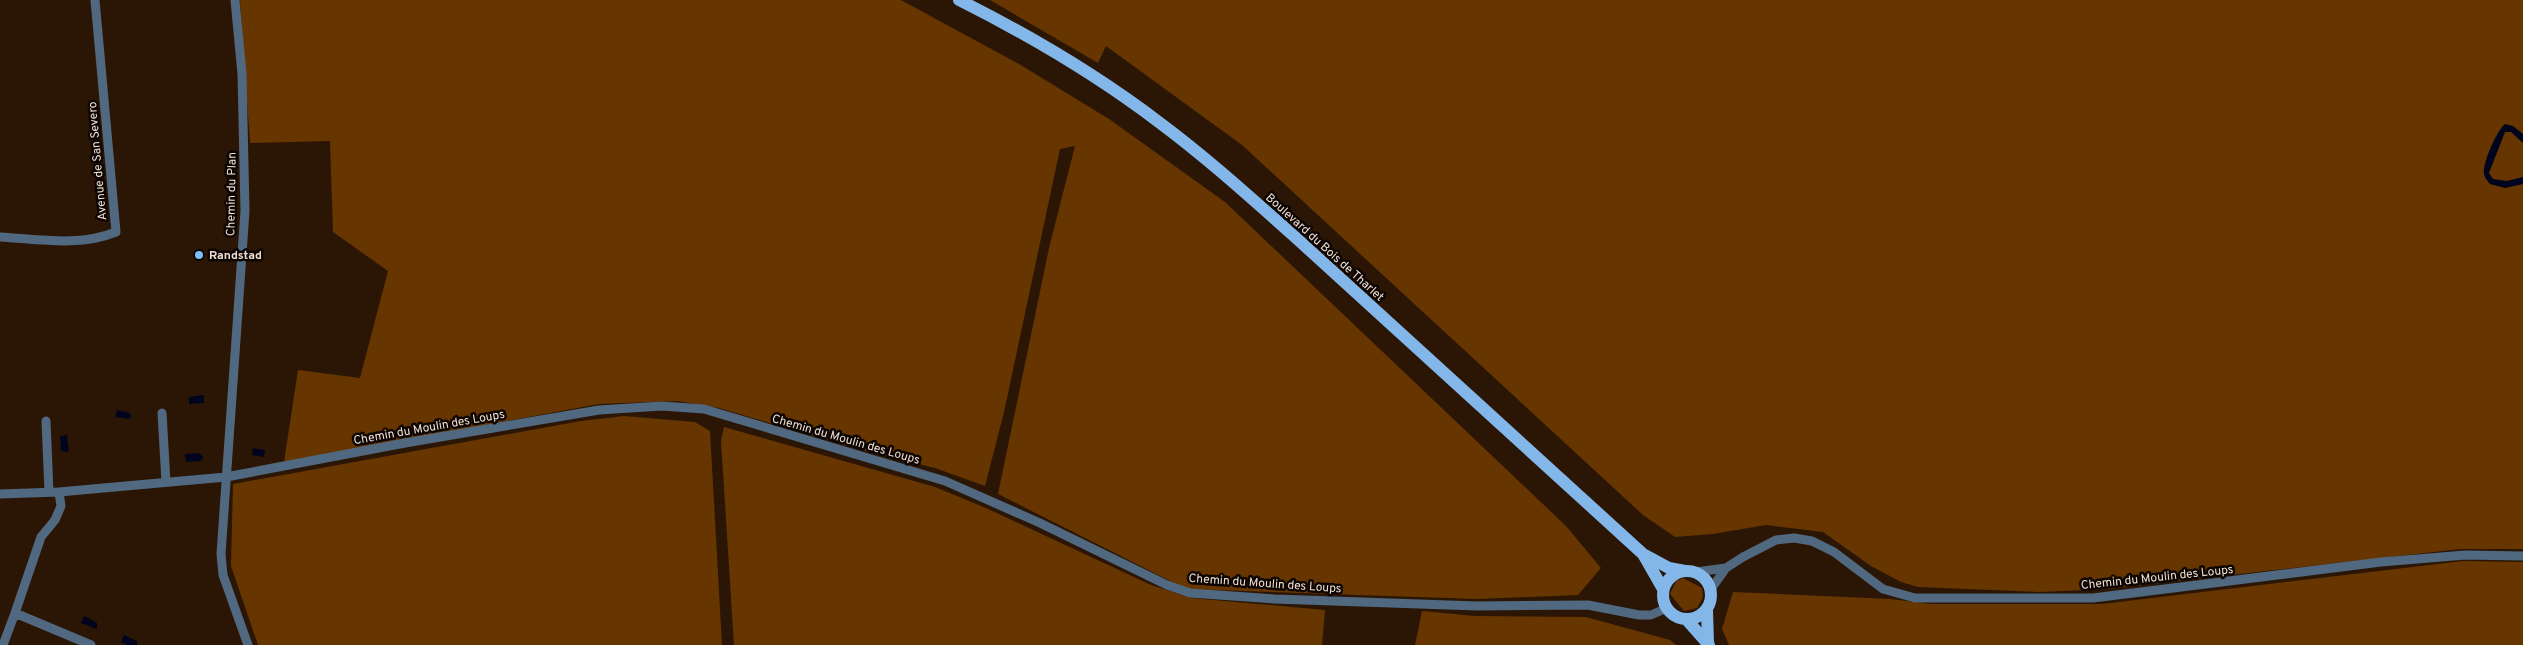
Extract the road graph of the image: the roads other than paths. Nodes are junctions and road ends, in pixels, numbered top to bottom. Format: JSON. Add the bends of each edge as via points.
{"nodes":[{"id":1,"x":96,"y":0,"type":"edge"},
{"id":2,"x":236,"y":0,"type":"edge"},
{"id":3,"x":959,"y":0,"type":"edge"},
{"id":4,"x":0,"y":237,"type":"edge"},
{"id":5,"x":162,"y":412,"type":"dead end"},
{"id":6,"x":46,"y":421,"type":"dead end"},
{"id":7,"x":226,"y":478,"type":"junction"},
{"id":8,"x":166,"y":482,"type":"junction"},
{"id":9,"x":54,"y":492,"type":"junction"},
{"id":10,"x":0,"y":494,"type":"edge"},
{"id":11,"x":1643,"y":554,"type":"junction"},
{"id":12,"x":2523,"y":556,"type":"edge"},
{"id":13,"x":1726,"y":568,"type":"junction"},
{"id":14,"x":1691,"y":571,"type":"junction"},
{"id":15,"x":1663,"y":589,"type":"junction"},
{"id":16,"x":1711,"y":589,"type":"junction"},
{"id":17,"x":1667,"y":608,"type":"junction"},
{"id":18,"x":1706,"y":610,"type":"junction"},
{"id":19,"x":15,"y":613,"type":"junction"},
{"id":20,"x":1686,"y":619,"type":"junction"},
{"id":21,"x":1709,"y":644,"type":"edge"},
{"id":22,"x":3,"y":645,"type":"edge"},
{"id":23,"x":91,"y":645,"type":"edge"},
{"id":24,"x":248,"y":645,"type":"edge"}],
"edges":[{"from":1,"to":4,"type":"street","name":"Avenue de San Severo","via":[[116,232],[74,242]]},
{"from":2,"to":7,"type":"street","name":"Chemin du Plan","via":[[242,74],[244,211]]},
{"from":3,"to":11,"type":"main road","name":"Boulevard du Bois de Tharlet","via":[[1000,20],[1093,76],[1160,122],[1228,178]]},
{"from":5,"to":8,"type":"street"},
{"from":6,"to":9,"type":"street"},
{"from":7,"to":8,"type":"street","name":"Chemin du Moulin des Loups"},
{"from":7,"to":17,"type":"street","name":"Chemin du Moulin des Loups","via":[[599,410],[662,406],[704,409],[945,481],[1190,593],[1477,606],[1588,605],[1639,616]]},
{"from":7,"to":24,"type":"street","name":"Chemin du Plan","via":[[221,554],[223,575]]},
{"from":8,"to":9,"type":"street","name":"Chemin du Moulin des Loups"},
{"from":9,"to":10,"type":"street","name":"Chemin du Moulin des Loups"},
{"from":9,"to":19,"type":"street","via":[[61,506],[42,537]]},
{"from":11,"to":14,"type":"main road","name":"Boulevard du Bois de Tharlet","via":[[1669,568]]},
{"from":11,"to":15,"type":"main road","name":"Boulevard du Bois de Tharlet"},
{"from":12,"to":13,"type":"street","name":"Chemin du Moulin des Loups","via":[[2464,555],[2382,562],[2094,598],[1915,598],[1883,589],[1834,552],[1812,541],[1794,538],[1762,546]]},
{"from":13,"to":14,"type":"street","name":"Chemin du Moulin des Loups"},
{"from":13,"to":16,"type":"street","name":"Chemin du Moulin des Loups"},
{"from":14,"to":15,"type":"main road","via":[[1674,574]]},
{"from":14,"to":16,"type":"main road","via":[[1703,576]]},
{"from":15,"to":17,"type":"main road"},
{"from":16,"to":18,"type":"main road","via":[[1710,604]]},
{"from":17,"to":20,"type":"main road","via":[[1672,614]]},
{"from":18,"to":20,"type":"main road","via":[[1694,619]]},
{"from":18,"to":21,"type":"main road"},
{"from":19,"to":22,"type":"street"},
{"from":19,"to":23,"type":"street"},
{"from":20,"to":21,"type":"main road"}]}
